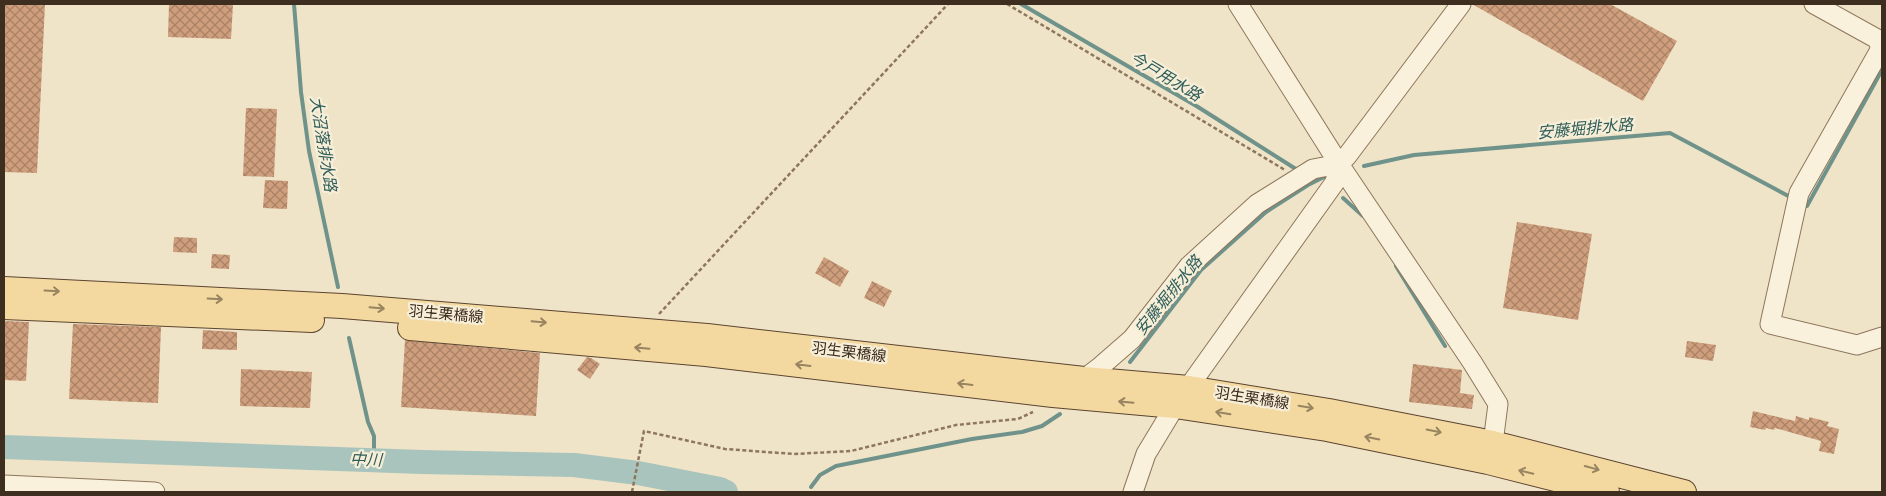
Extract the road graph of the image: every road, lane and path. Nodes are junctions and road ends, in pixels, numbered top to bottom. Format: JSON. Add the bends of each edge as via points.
{"nodes":[{"id":1,"x":948,"y":4,"type":"edge"},
{"id":2,"x":1007,"y":4,"type":"edge"},
{"id":3,"x":1238,"y":4,"type":"edge"},
{"id":4,"x":1461,"y":4,"type":"edge"},
{"id":5,"x":1814,"y":4,"type":"edge"},
{"id":6,"x":1339,"y":164,"type":"junction"},
{"id":7,"x":1295,"y":179,"type":"junction"},
{"id":8,"x":4,"y":289,"type":"edge"},
{"id":9,"x":4,"y":307,"type":"edge"},
{"id":10,"x":643,"y":331,"type":"junction"},
{"id":11,"x":1882,"y":337,"type":"edge"},
{"id":12,"x":1084,"y":379,"type":"junction"},
{"id":13,"x":1053,"y":395,"type":"junction"},
{"id":14,"x":1182,"y":397,"type":"junction"},
{"id":15,"x":1491,"y":452,"type":"junction"},
{"id":16,"x":4,"y":485,"type":"edge"},
{"id":17,"x":155,"y":492,"type":"edge"},
{"id":18,"x":632,"y":492,"type":"edge"},
{"id":19,"x":1133,"y":492,"type":"edge"},
{"id":20,"x":1607,"y":492,"type":"edge"},
{"id":21,"x":1684,"y":492,"type":"edge"}],
"edges":[{"from":1,"to":10,"type":"path"},
{"from":2,"to":7,"type":"path"},
{"from":3,"to":6,"type":"street"},
{"from":4,"to":6,"type":"street","via":[[1354,149]]},
{"from":5,"to":11,"type":"street","via":[[1879,40],[1880,50],[1798,193],[1770,324],[1857,345]]},
{"from":6,"to":7,"type":"street","via":[[1313,170]]},
{"from":6,"to":14,"type":"street","via":[[1335,182]]},
{"from":6,"to":15,"type":"street","via":[[1498,404]]},
{"from":7,"to":12,"type":"street","via":[[1258,204],[1189,266],[1132,339]]},
{"from":8,"to":10,"type":"main road","name":"羽生栗橋線","one_way":true,"via":[[342,306]]},
{"from":13,"to":9,"type":"main road","name":"羽生栗橋線","one_way":true,"via":[[706,354],[339,322]]},
{"from":10,"to":12,"type":"main road","name":"羽生栗橋線"},
{"from":12,"to":14,"type":"main road","name":"羽生栗橋線"},
{"from":14,"to":13,"type":"main road","name":"羽生栗橋線","one_way":true},
{"from":13,"to":18,"type":"path","via":[[1033,412],[1018,419],[956,425],[851,451],[794,454],[725,449],[644,431]]},
{"from":14,"to":15,"type":"main road","name":"羽生栗橋線","via":[[1327,429]]},
{"from":14,"to":19,"type":"street","via":[[1146,454]]},
{"from":20,"to":15,"type":"main road","name":"羽生栗橋線","one_way":true},
{"from":15,"to":21,"type":"main road","name":"羽生栗橋線","one_way":true},
{"from":16,"to":17,"type":"street"}]}
